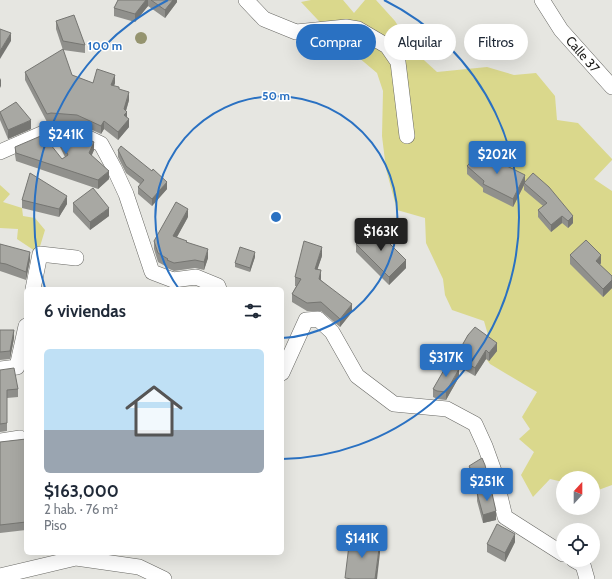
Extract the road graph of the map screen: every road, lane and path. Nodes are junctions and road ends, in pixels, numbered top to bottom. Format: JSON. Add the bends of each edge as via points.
{"nodes":[{"id":1,"x":246,"y":0,"type":"edge"},
{"id":2,"x":542,"y":0,"type":"edge"},
{"id":3,"x":612,"y":87,"type":"edge"},
{"id":4,"x":407,"y":136,"type":"dead end"},
{"id":5,"x":0,"y":152,"type":"edge"},
{"id":6,"x":76,"y":258,"type":"dead end"},
{"id":7,"x":33,"y":287,"type":"edge"},
{"id":8,"x":218,"y":287,"type":"edge"},
{"id":9,"x":24,"y":336,"type":"edge"},
{"id":10,"x":0,"y":369,"type":"edge"},
{"id":11,"x":284,"y":369,"type":"edge"},
{"id":12,"x":20,"y":438,"type":"edge"},
{"id":13,"x":0,"y":441,"type":"edge"},
{"id":14,"x":556,"y":549,"type":"edge"},
{"id":15,"x":584,"y":567,"type":"edge"},
{"id":16,"x":0,"y":576,"type":"edge"},
{"id":17,"x":164,"y":579,"type":"edge"},
{"id":18,"x":587,"y":579,"type":"edge"}],
"edges":[{"from":1,"to":4,"type":"street","via":[[264,19],[296,32],[346,27],[358,29],[387,46],[398,62]]},
{"from":2,"to":3,"type":"street","name":"Calle 37","via":[[561,30]]},
{"from":5,"to":8,"type":"street","via":[[50,130],[76,132],[101,144],[126,194],[152,272],[173,280],[196,277]]},
{"from":6,"to":7,"type":"street","via":[[40,254]]},
{"from":9,"to":10,"type":"street","via":[[18,367]]},
{"from":11,"to":14,"type":"street","via":[[306,320],[318,318],[332,332],[357,376],[394,404],[447,409],[475,424],[494,471],[504,516]]},
{"from":12,"to":13,"type":"street"},
{"from":15,"to":18,"type":"street"},
{"from":16,"to":17,"type":"street","via":[[76,558],[139,567]]}]}
